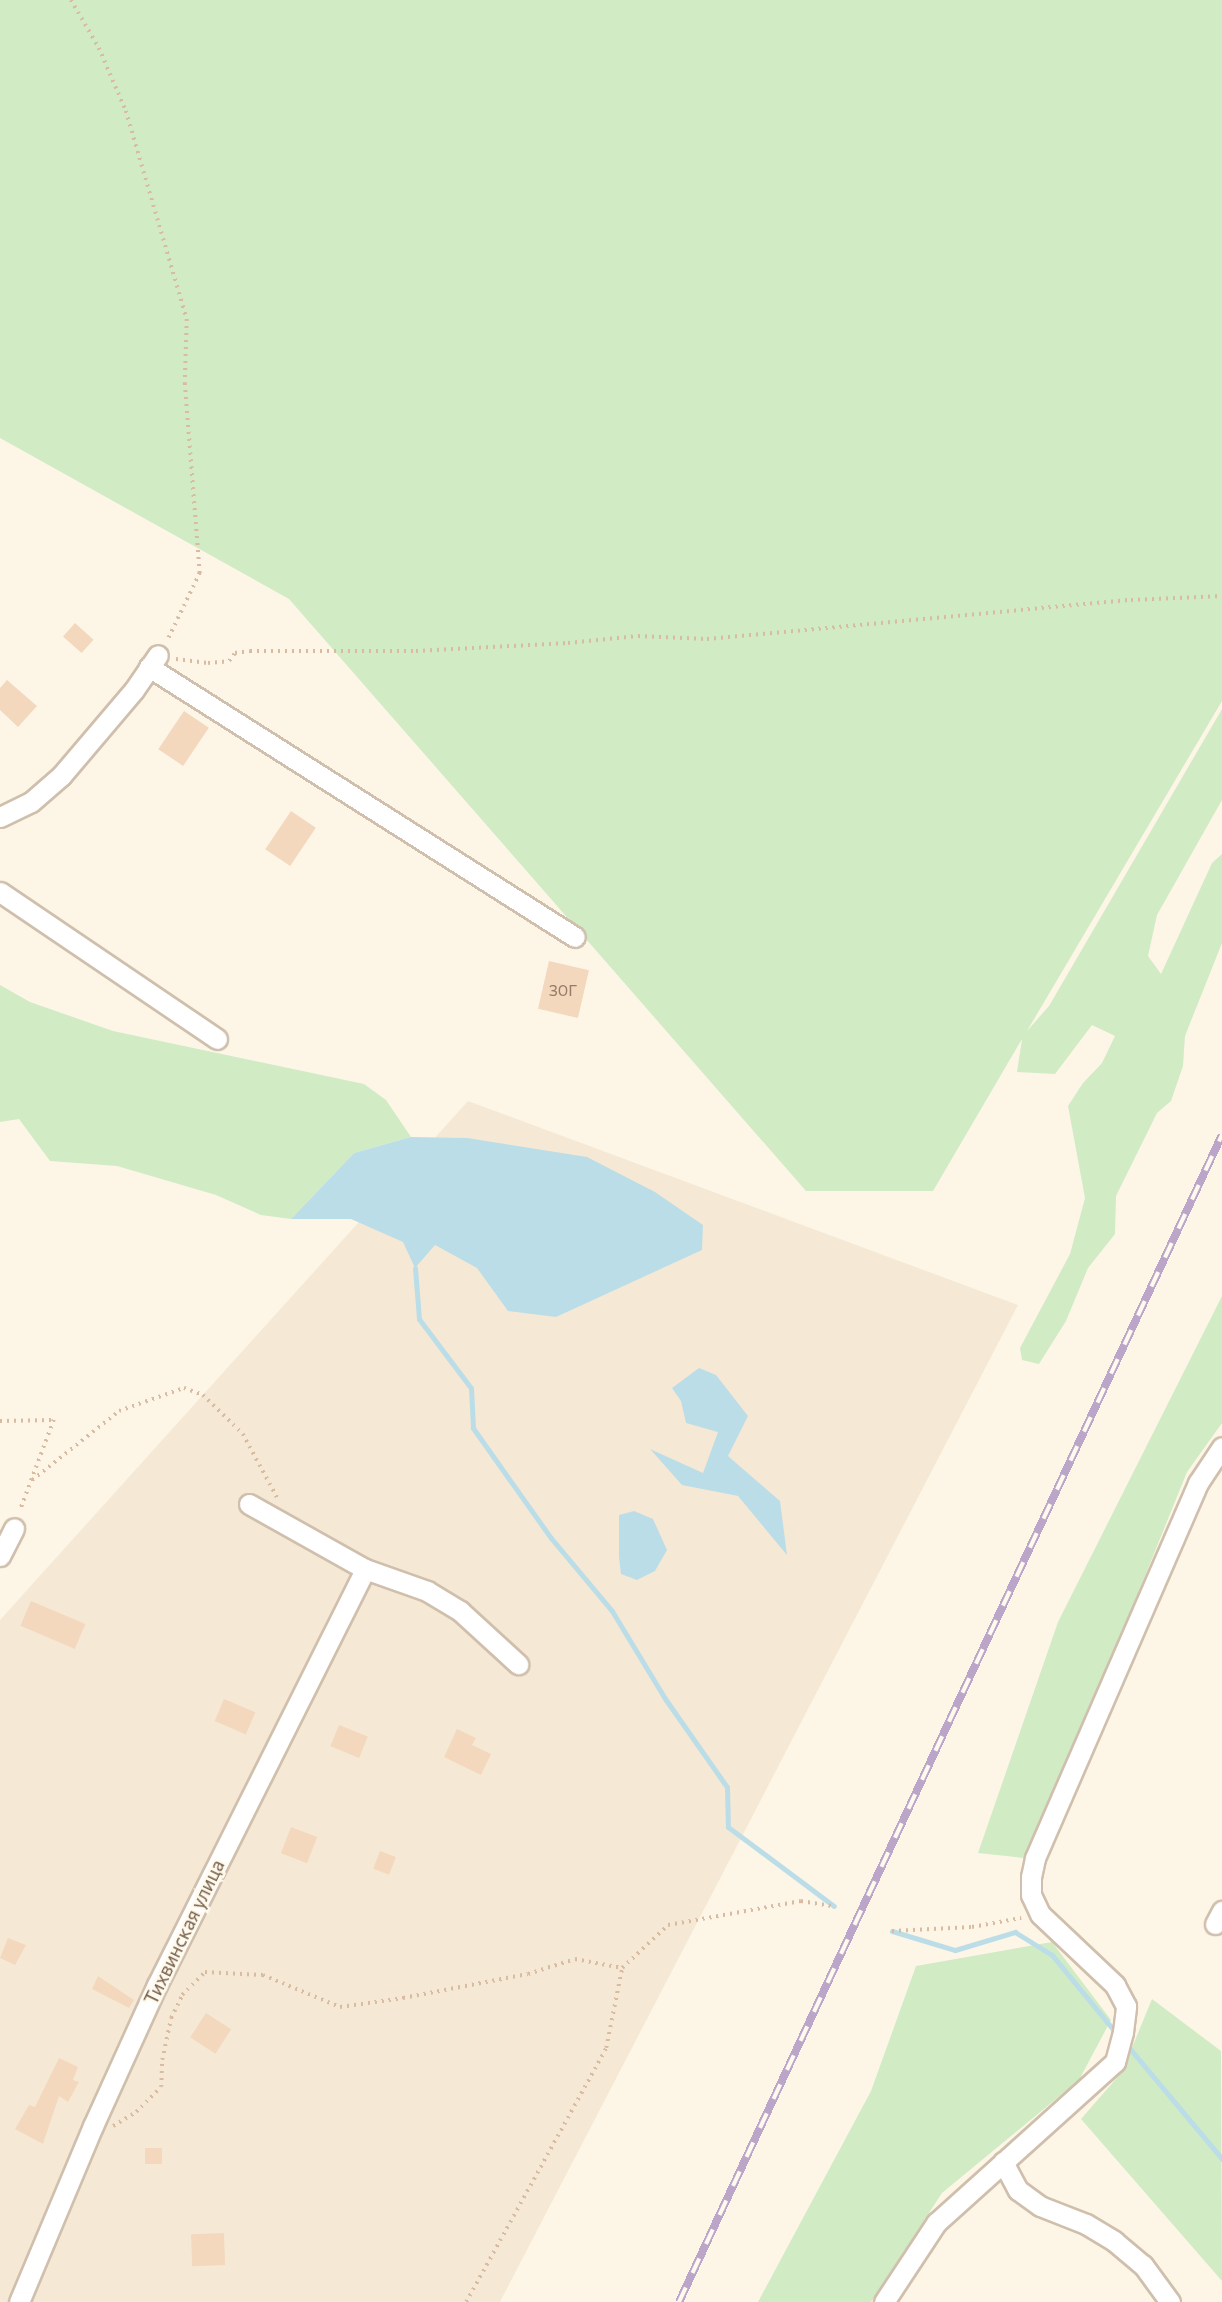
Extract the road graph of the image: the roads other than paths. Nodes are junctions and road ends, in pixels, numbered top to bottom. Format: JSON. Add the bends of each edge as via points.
{"nodes":[{"id":1,"x":0,"y":817,"type":"edge"},
{"id":2,"x":0,"y":892,"type":"edge"},
{"id":3,"x":575,"y":937,"type":"dead end"},
{"id":4,"x":217,"y":1039,"type":"dead end"},
{"id":5,"x":1222,"y":1447,"type":"edge"},
{"id":6,"x":249,"y":1504,"type":"dead end"},
{"id":7,"x":14,"y":1528,"type":"road end"},
{"id":8,"x":0,"y":1556,"type":"edge"},
{"id":9,"x":366,"y":1569,"type":"junction"},
{"id":10,"x":518,"y":1664,"type":"dead end"},
{"id":11,"x":1003,"y":2162,"type":"junction"},
{"id":12,"x":19,"y":2302,"type":"edge"},
{"id":13,"x":884,"y":2302,"type":"edge"},
{"id":14,"x":1170,"y":2302,"type":"edge"}],
"edges":[{"from":1,"to":3,"type":"street","via":[[32,802],[61,776],[157,658]]},
{"from":2,"to":4,"type":"street"},
{"from":5,"to":11,"type":"street","via":[[1198,1483],[1035,1858],[1031,1877],[1031,1895],[1040,1914],[1115,1984],[1126,2006],[1115,2062]]},
{"from":6,"to":9,"type":"street"},
{"from":7,"to":8,"type":"street"},
{"from":9,"to":10,"type":"street","via":[[427,1591],[460,1611]]},
{"from":9,"to":12,"type":"street","name":"Тихвинская улица","via":[[157,1985]]},
{"from":11,"to":13,"type":"street","via":[[936,2223]]},
{"from":11,"to":14,"type":"street","via":[[1018,2190],[1040,2206],[1114,2241],[1143,2265]]}]}
